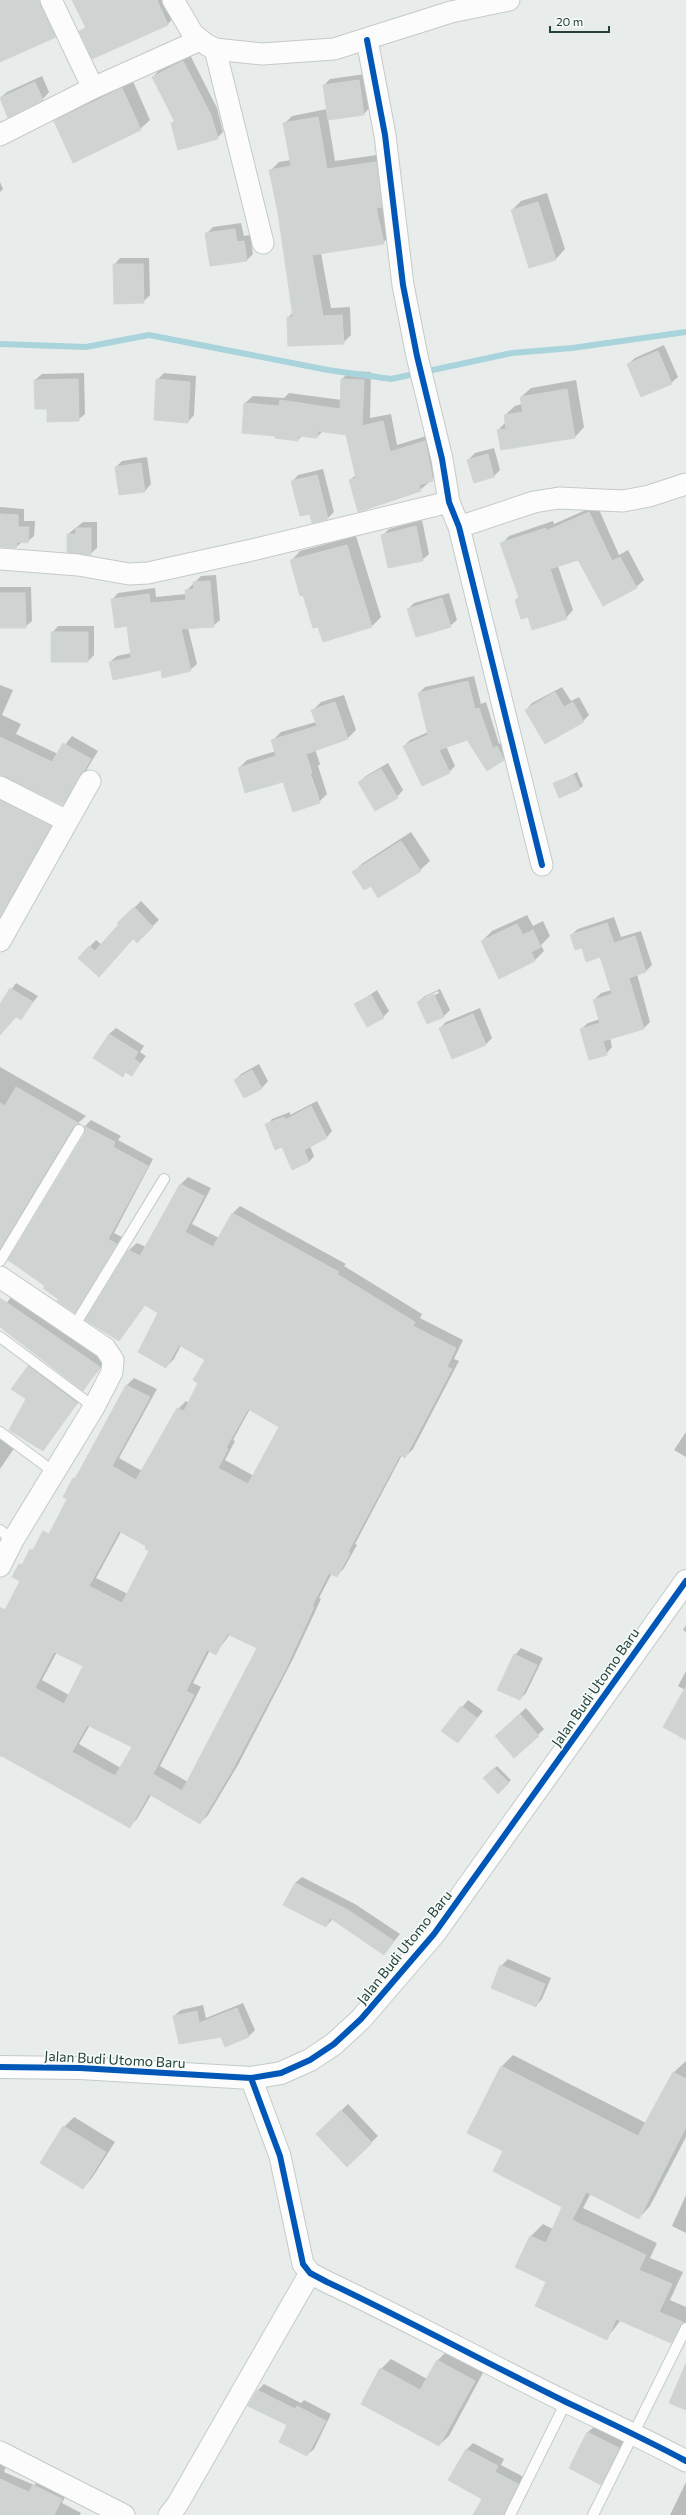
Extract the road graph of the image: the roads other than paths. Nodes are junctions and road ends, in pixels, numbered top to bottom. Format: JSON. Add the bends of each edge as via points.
{"nodes":[{"id":1,"x":52,"y":0,"type":"edge"},
{"id":2,"x":173,"y":0,"type":"edge"},
{"id":3,"x":510,"y":0,"type":"edge"},
{"id":4,"x":367,"y":40,"type":"junction"},
{"id":5,"x":208,"y":45,"type":"junction"},
{"id":6,"x":94,"y":88,"type":"junction"},
{"id":7,"x":0,"y":135,"type":"edge"},
{"id":8,"x":263,"y":243,"type":"dead end"},
{"id":9,"x":686,"y":484,"type":"edge"},
{"id":10,"x":449,"y":502,"type":"junction"},
{"id":11,"x":459,"y":527,"type":"junction"},
{"id":12,"x":0,"y":559,"type":"edge"},
{"id":13,"x":90,"y":781,"type":"dead end"},
{"id":14,"x":0,"y":787,"type":"edge"},
{"id":15,"x":67,"y":822,"type":"junction"},
{"id":16,"x":542,"y":865,"type":"dead end"},
{"id":17,"x":0,"y":941,"type":"edge"},
{"id":18,"x":79,"y":1130,"type":"dead end"},
{"id":19,"x":164,"y":1179,"type":"dead end"},
{"id":20,"x":0,"y":1261,"type":"edge"},
{"id":21,"x":0,"y":1278,"type":"edge"},
{"id":22,"x":73,"y":1328,"type":"junction"},
{"id":23,"x":0,"y":1337,"type":"edge"},
{"id":24,"x":94,"y":1407,"type":"junction"},
{"id":25,"x":0,"y":1432,"type":"edge"},
{"id":26,"x":54,"y":1472,"type":"junction"},
{"id":27,"x":6,"y":1535,"type":"edge"},
{"id":28,"x":0,"y":1566,"type":"edge"},
{"id":29,"x":686,"y":1581,"type":"edge"},
{"id":30,"x":0,"y":2067,"type":"edge"},
{"id":31,"x":251,"y":2078,"type":"junction"},
{"id":32,"x":310,"y":2273,"type":"junction"},
{"id":33,"x":686,"y":2328,"type":"edge"},
{"id":34,"x":566,"y":2402,"type":"junction"},
{"id":35,"x":634,"y":2433,"type":"junction"},
{"id":36,"x":0,"y":2452,"type":"edge"},
{"id":37,"x":686,"y":2461,"type":"edge"},
{"id":38,"x":124,"y":2515,"type":"edge"},
{"id":39,"x":169,"y":2515,"type":"edge"},
{"id":40,"x":510,"y":2515,"type":"edge"},
{"id":41,"x":593,"y":2515,"type":"edge"}],
"edges":[{"from":1,"to":6,"type":"street"},
{"from":2,"to":5,"type":"street","via":[[193,34]]},
{"from":3,"to":4,"type":"street","via":[[451,12]]},
{"from":4,"to":5,"type":"street","via":[[334,49],[262,54]]},
{"from":4,"to":10,"type":"street","via":[[385,135],[403,286],[424,388],[437,436]]},
{"from":5,"to":6,"type":"street"},
{"from":5,"to":8,"type":"street"},
{"from":6,"to":7,"type":"street"},
{"from":9,"to":11,"type":"street","via":[[623,501],[559,498],[534,502]]},
{"from":10,"to":11,"type":"street"},
{"from":10,"to":12,"type":"street","via":[[148,573],[116,572],[78,565]]},
{"from":11,"to":16,"type":"street"},
{"from":13,"to":15,"type":"street"},
{"from":14,"to":15,"type":"street"},
{"from":15,"to":17,"type":"street"},
{"from":18,"to":20,"type":"lane"},
{"from":19,"to":22,"type":"lane"},
{"from":21,"to":22,"type":"street"},
{"from":22,"to":24,"type":"street","via":[[106,1348],[113,1360],[112,1372]]},
{"from":23,"to":24,"type":"lane"},
{"from":24,"to":26,"type":"street"},
{"from":25,"to":26,"type":"lane"},
{"from":26,"to":27,"type":"street"},
{"from":27,"to":28,"type":"street"},
{"from":29,"to":31,"type":"street","name":"Jalan Budi Utomo Baru","via":[[434,1934],[360,2019],[334,2044],[310,2060],[281,2073]]},
{"from":30,"to":31,"type":"street","name":"Jalan Budi Utomo Baru","via":[[80,2068]]},
{"from":31,"to":32,"type":"street","via":[[282,2164],[303,2264]]},
{"from":32,"to":34,"type":"street"},
{"from":32,"to":39,"type":"street"},
{"from":33,"to":35,"type":"lane"},
{"from":34,"to":35,"type":"street"},
{"from":34,"to":40,"type":"lane"},
{"from":35,"to":37,"type":"street"},
{"from":35,"to":41,"type":"lane"},
{"from":36,"to":38,"type":"street"}]}
